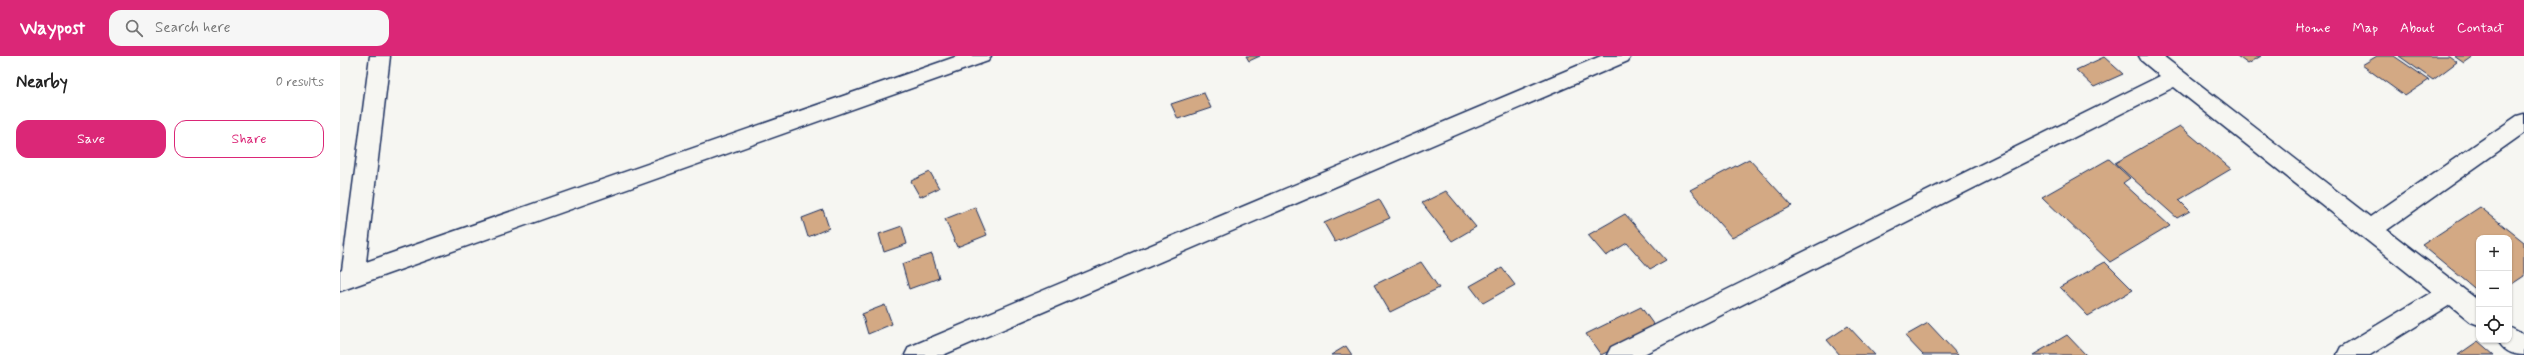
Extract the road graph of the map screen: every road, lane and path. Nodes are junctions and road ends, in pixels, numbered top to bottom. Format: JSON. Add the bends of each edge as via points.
{"nodes":[{"id":1,"x":380,"y":56,"type":"edge"},
{"id":2,"x":981,"y":56,"type":"edge"},
{"id":3,"x":1621,"y":56,"type":"edge"},
{"id":4,"x":2149,"y":56,"type":"edge"},
{"id":5,"x":2176,"y":77,"type":"junction"},
{"id":6,"x":2524,"y":122,"type":"edge"},
{"id":7,"x":2369,"y":230,"type":"junction"},
{"id":8,"x":346,"y":278,"type":"edge"},
{"id":9,"x":2450,"y":293,"type":"junction"},
{"id":10,"x":2476,"y":313,"type":"edge"},
{"id":11,"x":2512,"y":340,"type":"edge"},
{"id":12,"x":2524,"y":350,"type":"edge"},
{"id":13,"x":917,"y":355,"type":"edge"},
{"id":14,"x":1619,"y":355,"type":"edge"},
{"id":15,"x":2348,"y":355,"type":"edge"}],
"edges":[{"from":1,"to":8,"type":"street"},
{"from":2,"to":8,"type":"street"},
{"from":3,"to":13,"type":"street"},
{"from":4,"to":5,"type":"street"},
{"from":5,"to":7,"type":"street"},
{"from":5,"to":14,"type":"street"},
{"from":6,"to":7,"type":"street"},
{"from":7,"to":9,"type":"street"},
{"from":9,"to":10,"type":"street"},
{"from":9,"to":15,"type":"street"},
{"from":11,"to":12,"type":"street"}]}
